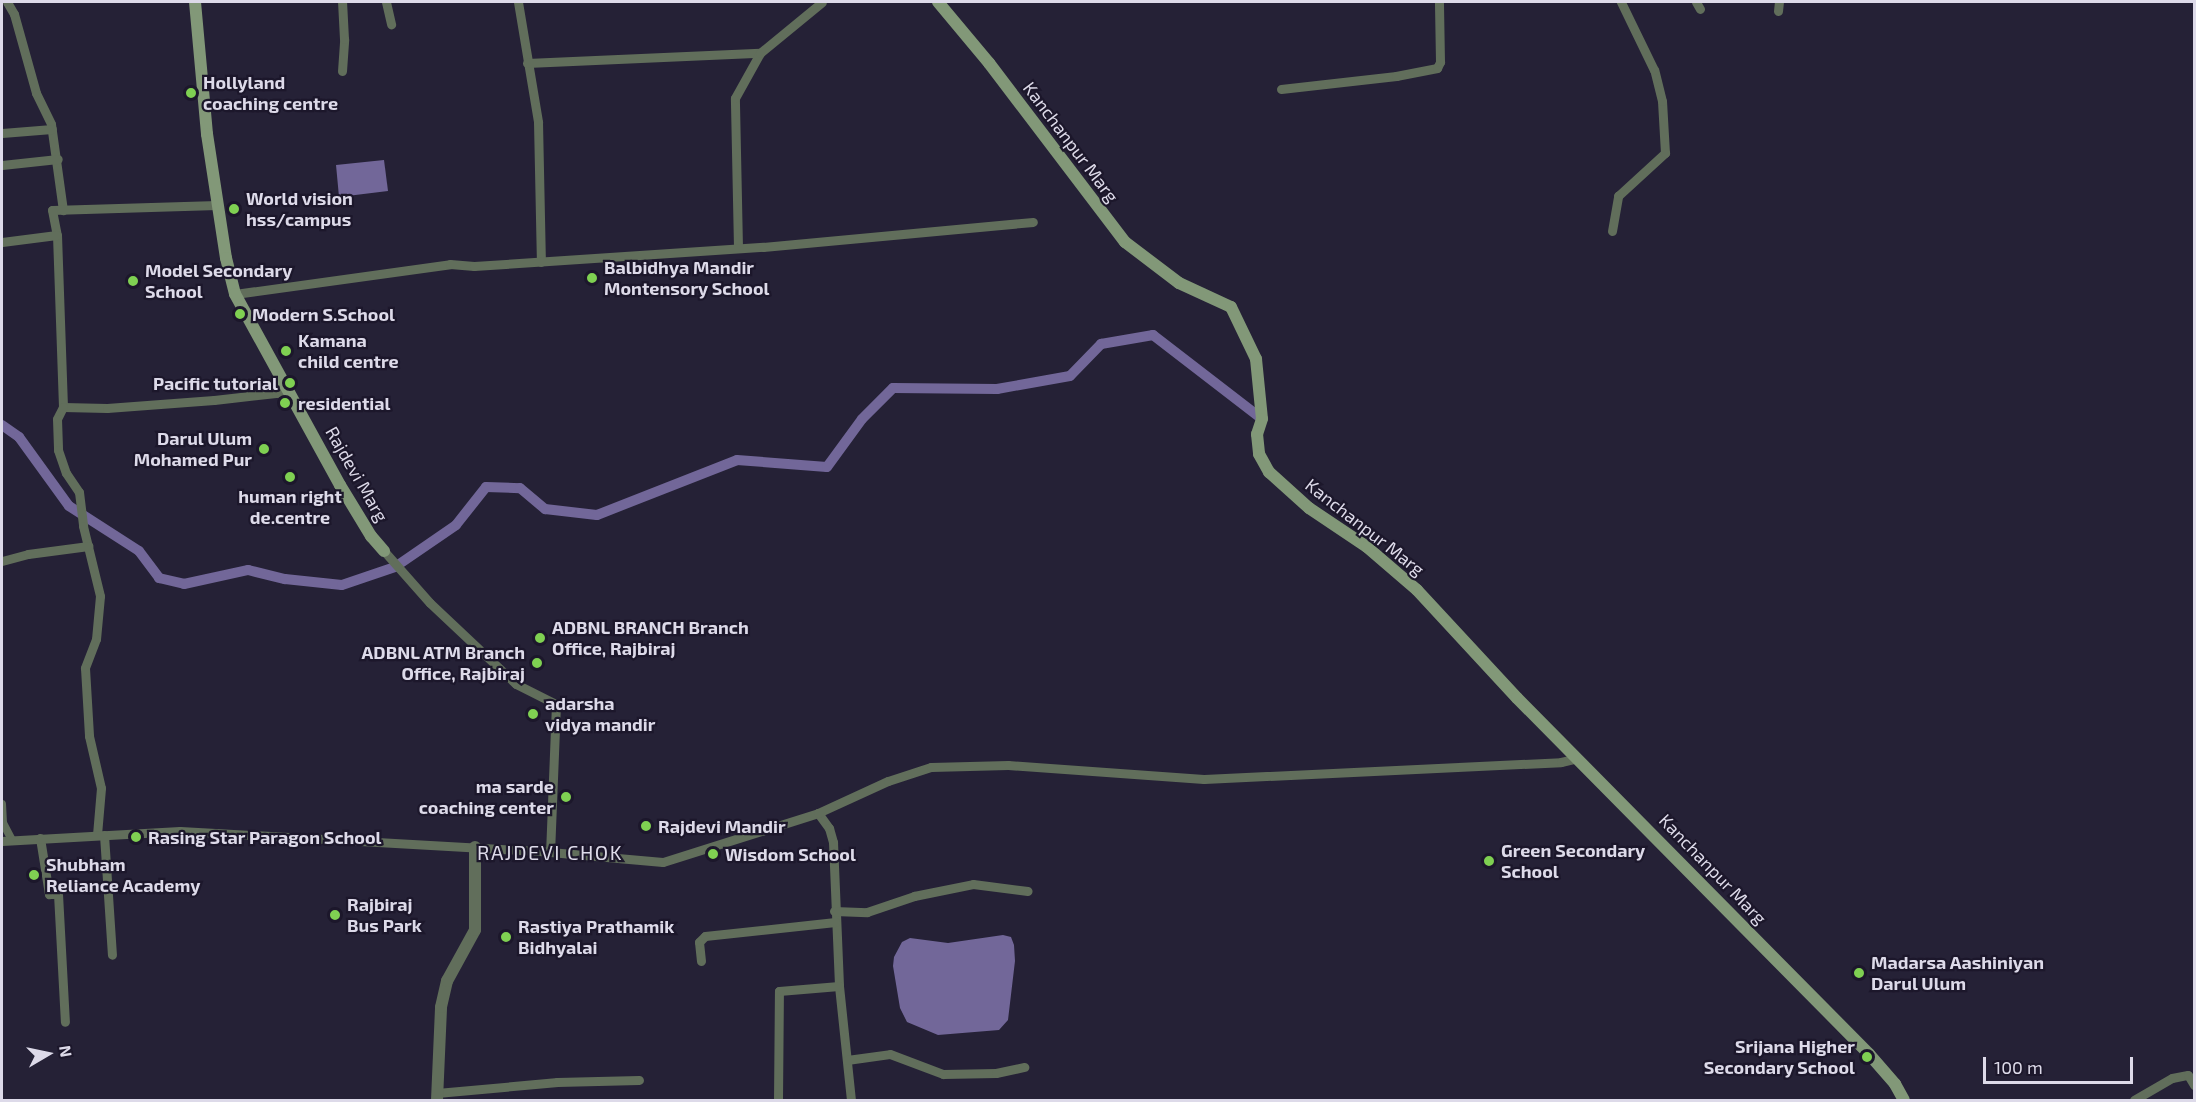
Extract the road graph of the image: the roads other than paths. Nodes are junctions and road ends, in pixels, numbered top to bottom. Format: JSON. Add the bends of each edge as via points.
{"nodes":[{"id":1,"x":7,"y":2,"type":"edge"},
{"id":2,"x":195,"y":2,"type":"edge"},
{"id":3,"x":342,"y":2,"type":"edge"},
{"id":4,"x":386,"y":2,"type":"edge"},
{"id":5,"x":518,"y":2,"type":"edge"},
{"id":6,"x":822,"y":2,"type":"edge"},
{"id":7,"x":938,"y":2,"type":"edge"},
{"id":8,"x":1439,"y":2,"type":"edge"},
{"id":9,"x":1621,"y":2,"type":"edge"},
{"id":10,"x":391,"y":24,"type":"dead end"},
{"id":11,"x":760,"y":53,"type":"junction"},
{"id":12,"x":527,"y":63,"type":"junction"},
{"id":13,"x":342,"y":71,"type":"dead end"},
{"id":14,"x":1281,"y":89,"type":"dead end"},
{"id":15,"x":52,"y":129,"type":"junction"},
{"id":16,"x":2,"y":134,"type":"edge"},
{"id":17,"x":58,"y":159,"type":"junction"},
{"id":18,"x":2,"y":165,"type":"edge"},
{"id":19,"x":217,"y":205,"type":"junction"},
{"id":20,"x":63,"y":210,"type":"junction"},
{"id":21,"x":1033,"y":222,"type":"dead end"},
{"id":22,"x":1612,"y":231,"type":"dead end"},
{"id":23,"x":57,"y":235,"type":"junction"},
{"id":24,"x":2,"y":242,"type":"edge"},
{"id":25,"x":738,"y":247,"type":"junction"},
{"id":26,"x":540,"y":262,"type":"junction"},
{"id":27,"x":235,"y":294,"type":"junction"},
{"id":28,"x":287,"y":389,"type":"junction"},
{"id":29,"x":63,"y":407,"type":"junction"},
{"id":30,"x":88,"y":546,"type":"junction"},
{"id":31,"x":384,"y":551,"type":"joint"},
{"id":32,"x":2,"y":561,"type":"edge"},
{"id":33,"x":1578,"y":758,"type":"junction"},
{"id":34,"x":2,"y":804,"type":"edge"},
{"id":35,"x":818,"y":813,"type":"junction"},
{"id":36,"x":100,"y":835,"type":"junction"},
{"id":37,"x":40,"y":838,"type":"junction"},
{"id":38,"x":12,"y":840,"type":"junction"},
{"id":39,"x":2,"y":841,"type":"edge"},
{"id":40,"x":475,"y":847,"type":"junction"},
{"id":41,"x":550,"y":852,"type":"junction"},
{"id":42,"x":1028,"y":891,"type":"dead end"},
{"id":43,"x":834,"y":911,"type":"junction"},
{"id":44,"x":835,"y":922,"type":"junction"},
{"id":45,"x":112,"y":955,"type":"dead end"},
{"id":46,"x":701,"y":961,"type":"dead end"},
{"id":47,"x":838,"y":986,"type":"junction"},
{"id":48,"x":65,"y":1022,"type":"dead end"},
{"id":49,"x":847,"y":1060,"type":"junction"},
{"id":50,"x":1024,"y":1067,"type":"dead end"},
{"id":51,"x":639,"y":1080,"type":"dead end"},
{"id":52,"x":2194,"y":1085,"type":"edge"},
{"id":53,"x":469,"y":1090,"type":"junction"},
{"id":54,"x":437,"y":1097,"type":"edge"},
{"id":55,"x":471,"y":1101,"type":"edge"},
{"id":56,"x":778,"y":1101,"type":"edge"},
{"id":57,"x":851,"y":1101,"type":"edge"},
{"id":58,"x":1904,"y":1101,"type":"edge"},
{"id":59,"x":2134,"y":1101,"type":"edge"}],
"edges":[{"from":1,"to":15,"type":"street","via":[[14,14],[36,93]]},
{"from":2,"to":19,"type":"main road","name":"Rajdevi Marg"},
{"from":3,"to":13,"type":"street"},
{"from":4,"to":10,"type":"street"},
{"from":5,"to":12,"type":"street"},
{"from":6,"to":11,"type":"street"},
{"from":7,"to":33,"type":"main road","name":"Kanchanpur Marg","via":[[1125,242],[1179,283],[1232,307],[1256,359],[1263,419],[1257,434],[1259,454],[1269,472],[1309,508],[1367,547],[1417,590]]},
{"from":8,"to":14,"type":"street","via":[[1437,68]]},
{"from":9,"to":22,"type":"street","via":[[1654,70],[1662,101],[1665,153],[1618,195]]},
{"from":11,"to":12,"type":"street"},
{"from":11,"to":25,"type":"street","via":[[735,98]]},
{"from":12,"to":26,"type":"street","via":[[538,122]]},
{"from":15,"to":16,"type":"street"},
{"from":15,"to":17,"type":"street"},
{"from":17,"to":18,"type":"street"},
{"from":17,"to":20,"type":"street"},
{"from":19,"to":20,"type":"street"},
{"from":19,"to":27,"type":"main road","name":"Rajdevi Marg"},
{"from":20,"to":23,"type":"street","via":[[52,210]]},
{"from":21,"to":25,"type":"street"},
{"from":23,"to":24,"type":"street"},
{"from":23,"to":29,"type":"street"},
{"from":25,"to":26,"type":"street"},
{"from":26,"to":27,"type":"street","via":[[450,264]]},
{"from":27,"to":28,"type":"main road","name":"Rajdevi Marg"},
{"from":28,"to":29,"type":"street","via":[[214,400],[107,408]]},
{"from":28,"to":31,"type":"main road","name":"Rajdevi Marg","via":[[370,536]]},
{"from":29,"to":30,"type":"street","via":[[57,418],[58,450],[66,473],[79,492]]},
{"from":30,"to":32,"type":"street"},
{"from":30,"to":36,"type":"street","via":[[100,596],[96,639],[85,668],[89,736],[101,788]]},
{"from":31,"to":41,"type":"street","via":[[430,603],[516,684],[556,704]]},
{"from":33,"to":35,"type":"street","via":[[1561,762],[1203,779],[1008,765],[931,767]]},
{"from":33,"to":58,"type":"main road","name":"Kanchanpur Marg","via":[[1869,1054]]},
{"from":34,"to":38,"type":"street","via":[[3,823]]},
{"from":35,"to":41,"type":"street","via":[[663,862]]},
{"from":35,"to":43,"type":"street","via":[[833,842]]},
{"from":36,"to":37,"type":"street"},
{"from":36,"to":40,"type":"street","via":[[180,831]]},
{"from":36,"to":45,"type":"street"},
{"from":37,"to":38,"type":"street"},
{"from":37,"to":48,"type":"street","via":[[49,894],[58,894]]},
{"from":38,"to":39,"type":"street"},
{"from":40,"to":41,"type":"street"},
{"from":40,"to":54,"type":"street","via":[[475,930],[447,981],[441,1007]]},
{"from":42,"to":43,"type":"street","via":[[973,884],[914,896],[867,912]]},
{"from":43,"to":44,"type":"street"},
{"from":44,"to":46,"type":"street","via":[[705,936],[699,942]]},
{"from":44,"to":47,"type":"street"},
{"from":47,"to":49,"type":"street"},
{"from":47,"to":56,"type":"street","via":[[779,991]]},
{"from":49,"to":50,"type":"street","via":[[890,1054],[943,1074],[996,1073]]},
{"from":49,"to":57,"type":"street"},
{"from":51,"to":53,"type":"street"},
{"from":52,"to":59,"type":"street","via":[[2188,1075],[2172,1078]]},
{"from":53,"to":54,"type":"street"},
{"from":53,"to":55,"type":"street"}]}
